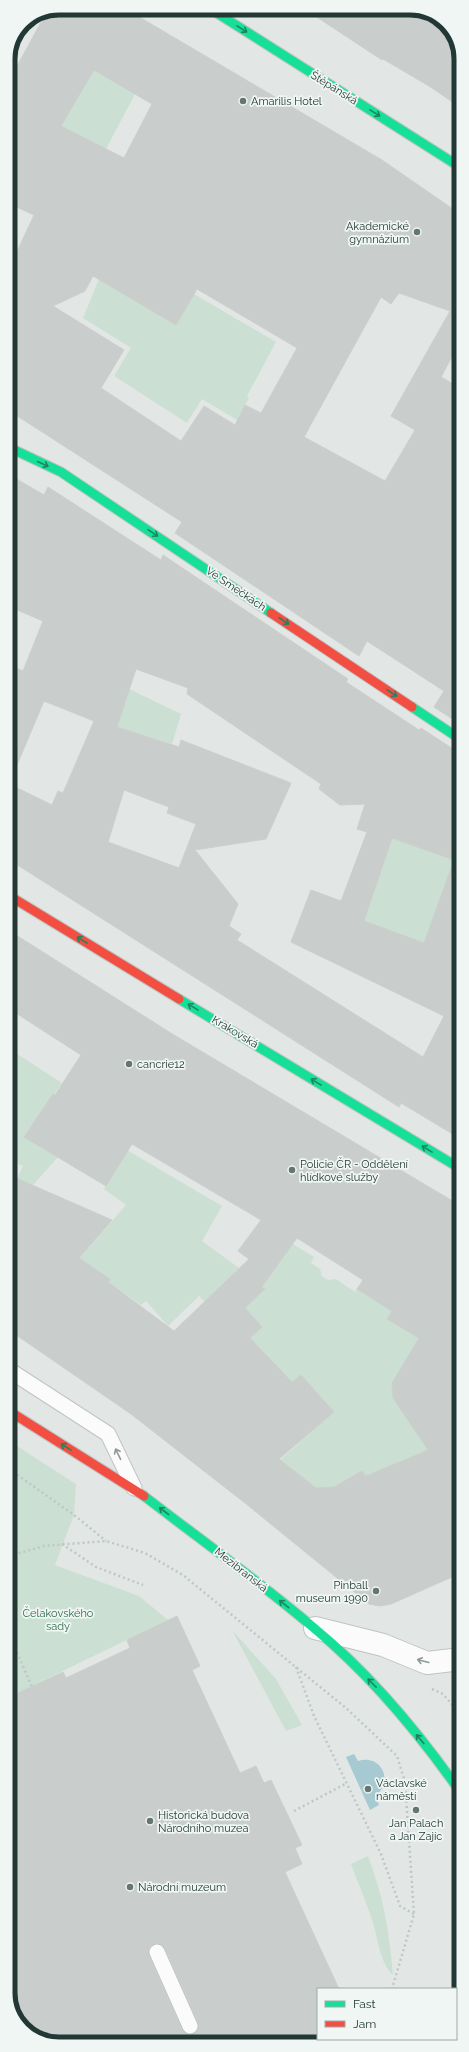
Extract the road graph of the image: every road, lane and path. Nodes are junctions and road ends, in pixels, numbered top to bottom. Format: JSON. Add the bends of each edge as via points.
{"nodes":[{"id":1,"x":220,"y":15,"type":"edge"},
{"id":2,"x":454,"y":163,"type":"edge"},
{"id":3,"x":15,"y":450,"type":"edge"},
{"id":4,"x":454,"y":735,"type":"edge"},
{"id":5,"x":15,"y":899,"type":"edge"},
{"id":6,"x":454,"y":1165,"type":"edge"},
{"id":7,"x":15,"y":1374,"type":"edge"},
{"id":8,"x":15,"y":1416,"type":"edge"},
{"id":9,"x":15,"y":1473,"type":"edge"},
{"id":10,"x":135,"y":1489,"type":"junction"},
{"id":11,"x":106,"y":1541,"type":"junction"},
{"id":12,"x":62,"y":1544,"type":"junction"},
{"id":13,"x":15,"y":1554,"type":"edge"},
{"id":14,"x":143,"y":1584,"type":"dead end"},
{"id":15,"x":315,"y":1628,"type":"junction"},
{"id":16,"x":15,"y":1648,"type":"edge"},
{"id":17,"x":454,"y":1660,"type":"edge"},
{"id":18,"x":296,"y":1667,"type":"junction"},
{"id":19,"x":426,"y":1686,"type":"dead end"},
{"id":20,"x":32,"y":1687,"type":"dead end"},
{"id":21,"x":454,"y":1707,"type":"edge"},
{"id":22,"x":347,"y":1782,"type":"junction"},
{"id":23,"x":454,"y":1783,"type":"edge"},
{"id":24,"x":294,"y":1811,"type":"dead end"},
{"id":25,"x":414,"y":1914,"type":"junction"},
{"id":26,"x":157,"y":1952,"type":"dead end"},
{"id":27,"x":392,"y":1988,"type":"edge"},
{"id":28,"x":190,"y":2026,"type":"dead end"}],
"edges":[{"from":1,"to":2,"type":"street","name":"Štěpánská","one_way":true},
{"from":3,"to":4,"type":"street","name":"Ve Smečkách","one_way":true,"via":[[61,472]]},
{"from":6,"to":5,"type":"street","name":"Krakovská","one_way":true},
{"from":10,"to":7,"type":"lane","one_way":true,"via":[[108,1434]]},
{"from":10,"to":8,"type":"street","name":"Mezibranská","one_way":true},
{"from":9,"to":11,"type":"path"},
{"from":15,"to":10,"type":"street","name":"Mezibranská","one_way":true},
{"from":11,"to":12,"type":"path"},
{"from":11,"to":18,"type":"path","via":[[145,1553],[183,1575]]},
{"from":12,"to":13,"type":"path"},
{"from":12,"to":14,"type":"path","via":[[96,1567]]},
{"from":17,"to":15,"type":"street","one_way":true,"via":[[427,1663],[383,1645]]},
{"from":23,"to":15,"type":"street","name":"Mezibranská","one_way":true,"via":[[378,1688]]},
{"from":16,"to":20,"type":"path"},
{"from":18,"to":22,"type":"path","via":[[314,1716]]},
{"from":18,"to":25,"type":"path","via":[[351,1712],[397,1756],[405,1782]]},
{"from":19,"to":21,"type":"path","via":[[443,1694]]},
{"from":22,"to":24,"type":"path"},
{"from":22,"to":25,"type":"path","via":[[381,1854],[400,1906]]},
{"from":25,"to":27,"type":"path"},
{"from":26,"to":28,"type":"lane"}]}
